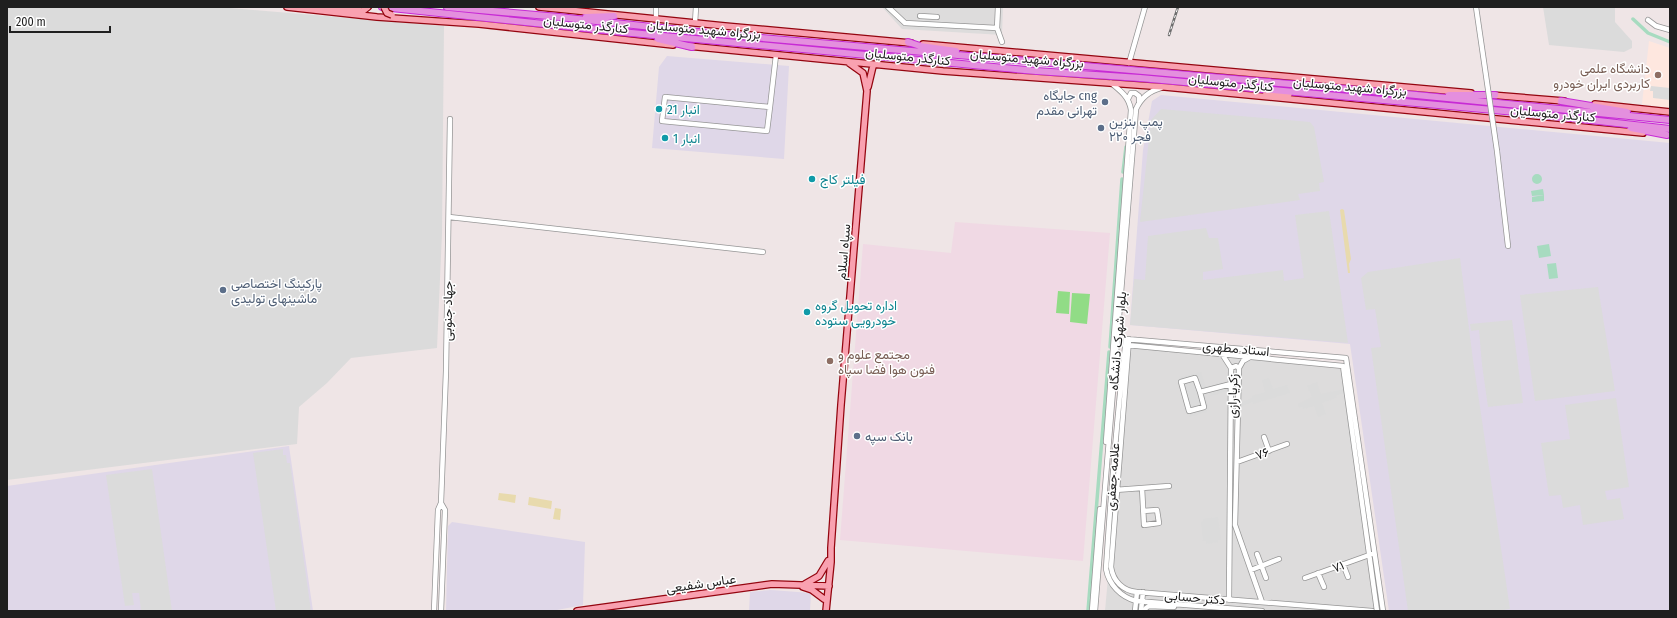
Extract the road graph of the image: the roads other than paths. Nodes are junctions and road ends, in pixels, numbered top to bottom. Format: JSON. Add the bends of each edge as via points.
{"nodes":[{"id":1,"x":287,"y":7,"type":"edge"},
{"id":2,"x":322,"y":7,"type":"edge"},
{"id":3,"x":368,"y":7,"type":"edge"},
{"id":4,"x":383,"y":7,"type":"edge"},
{"id":5,"x":447,"y":7,"type":"edge"},
{"id":6,"x":539,"y":7,"type":"edge"},
{"id":7,"x":656,"y":7,"type":"edge"},
{"id":8,"x":696,"y":7,"type":"edge"},
{"id":9,"x":888,"y":7,"type":"edge"},
{"id":10,"x":998,"y":7,"type":"edge"},
{"id":11,"x":1145,"y":7,"type":"edge"},
{"id":12,"x":1476,"y":7,"type":"edge"},
{"id":13,"x":550,"y":8,"type":"edge"},
{"id":14,"x":928,"y":15,"type":"junction"},
{"id":15,"x":614,"y":16,"type":"junction"},
{"id":16,"x":920,"y":16,"type":"dead end"},
{"id":17,"x":559,"y":17,"type":"junction"},
{"id":18,"x":937,"y":17,"type":"dead end"},
{"id":19,"x":656,"y":19,"type":"junction"},
{"id":20,"x":1648,"y":20,"type":"dead end"},
{"id":21,"x":695,"y":23,"type":"junction"},
{"id":22,"x":475,"y":24,"type":"junction"},
{"id":23,"x":928,"y":24,"type":"junction"},
{"id":24,"x":997,"y":28,"type":"junction"},
{"id":25,"x":1670,"y":30,"type":"edge"},
{"id":26,"x":621,"y":32,"type":"junction"},
{"id":27,"x":908,"y":42,"type":"junction"},
{"id":28,"x":1002,"y":42,"type":"dead end"},
{"id":29,"x":692,"y":47,"type":"junction"},
{"id":30,"x":776,"y":55,"type":"junction"},
{"id":31,"x":984,"y":58,"type":"junction"},
{"id":32,"x":847,"y":61,"type":"junction"},
{"id":33,"x":1128,"y":63,"type":"junction"},
{"id":34,"x":876,"y":64,"type":"junction"},
{"id":35,"x":1111,"y":83,"type":"junction"},
{"id":36,"x":1166,"y":87,"type":"junction"},
{"id":37,"x":867,"y":91,"type":"junction"},
{"id":38,"x":1226,"y":93,"type":"junction"},
{"id":39,"x":1312,"y":94,"type":"junction"},
{"id":40,"x":1406,"y":94,"type":"junction"},
{"id":41,"x":1495,"y":95,"type":"junction"},
{"id":42,"x":1128,"y":99,"type":"junction"},
{"id":43,"x":1561,"y":101,"type":"junction"},
{"id":44,"x":1139,"y":102,"type":"junction"},
{"id":45,"x":770,"y":107,"type":"junction"},
{"id":46,"x":1670,"y":112,"type":"edge"},
{"id":47,"x":450,"y":119,"type":"dead end"},
{"id":48,"x":1655,"y":119,"type":"junction"},
{"id":49,"x":1588,"y":120,"type":"junction"},
{"id":50,"x":1670,"y":120,"type":"edge"},
{"id":51,"x":1670,"y":128,"type":"edge"},
{"id":52,"x":1669,"y":135,"type":"edge"},
{"id":53,"x":1129,"y":175,"type":"junction"},
{"id":54,"x":449,"y":217,"type":"junction"},
{"id":55,"x":1508,"y":246,"type":"dead end"},
{"id":56,"x":763,"y":252,"type":"dead end"},
{"id":57,"x":1128,"y":339,"type":"joint"},
{"id":58,"x":1127,"y":345,"type":"junction"},
{"id":59,"x":1222,"y":354,"type":"junction"},
{"id":60,"x":1250,"y":357,"type":"junction"},
{"id":61,"x":1231,"y":368,"type":"junction"},
{"id":62,"x":1239,"y":368,"type":"junction"},
{"id":63,"x":1231,"y":384,"type":"junction"},
{"id":64,"x":1200,"y":392,"type":"junction"},
{"id":65,"x":1231,"y":394,"type":"junction"},
{"id":66,"x":1238,"y":394,"type":"junction"},
{"id":67,"x":1264,"y":437,"type":"dead end"},
{"id":68,"x":1287,"y":444,"type":"dead end"},
{"id":69,"x":1357,"y":445,"type":"junction"},
{"id":70,"x":1268,"y":451,"type":"junction"},
{"id":71,"x":1231,"y":454,"type":"junction"},
{"id":72,"x":1237,"y":455,"type":"junction"},
{"id":73,"x":1237,"y":462,"type":"junction"},
{"id":74,"x":1170,"y":486,"type":"dead end"},
{"id":75,"x":1142,"y":488,"type":"junction"},
{"id":76,"x":1111,"y":490,"type":"junction"},
{"id":77,"x":1118,"y":490,"type":"junction"},
{"id":78,"x":441,"y":503,"type":"junction"},
{"id":79,"x":1143,"y":510,"type":"dead end"},
{"id":80,"x":1240,"y":539,"type":"junction"},
{"id":81,"x":1230,"y":540,"type":"junction"},
{"id":82,"x":831,"y":548,"type":"junction"},
{"id":83,"x":1257,"y":554,"type":"dead end"},
{"id":84,"x":1372,"y":554,"type":"junction"},
{"id":85,"x":1279,"y":559,"type":"dead end"},
{"id":86,"x":828,"y":561,"type":"junction"},
{"id":87,"x":1344,"y":564,"type":"junction"},
{"id":88,"x":1262,"y":566,"type":"junction"},
{"id":89,"x":1251,"y":570,"type":"junction"},
{"id":90,"x":1318,"y":573,"type":"junction"},
{"id":91,"x":1348,"y":577,"type":"dead end"},
{"id":92,"x":1266,"y":578,"type":"dead end"},
{"id":93,"x":1305,"y":578,"type":"dead end"},
{"id":94,"x":803,"y":586,"type":"junction"},
{"id":95,"x":827,"y":587,"type":"junction"},
{"id":96,"x":1324,"y":587,"type":"dead end"},
{"id":97,"x":1137,"y":592,"type":"junction"},
{"id":98,"x":1143,"y":592,"type":"junction"},
{"id":99,"x":824,"y":599,"type":"junction"},
{"id":100,"x":1229,"y":600,"type":"junction"},
{"id":101,"x":1136,"y":601,"type":"junction"},
{"id":102,"x":1142,"y":602,"type":"junction"},
{"id":103,"x":1262,"y":602,"type":"junction"},
{"id":104,"x":1227,"y":610,"type":"edge"},
{"id":105,"x":434,"y":611,"type":"edge"},
{"id":106,"x":441,"y":611,"type":"edge"},
{"id":107,"x":577,"y":611,"type":"edge"},
{"id":108,"x":595,"y":611,"type":"edge"},
{"id":109,"x":825,"y":611,"type":"edge"},
{"id":110,"x":1092,"y":611,"type":"edge"},
{"id":111,"x":1095,"y":611,"type":"edge"},
{"id":112,"x":1135,"y":611,"type":"edge"},
{"id":113,"x":1141,"y":611,"type":"edge"},
{"id":114,"x":1145,"y":611,"type":"edge"},
{"id":115,"x":1188,"y":611,"type":"edge"},
{"id":116,"x":1262,"y":611,"type":"edge"},
{"id":117,"x":1372,"y":611,"type":"edge"},
{"id":118,"x":1377,"y":611,"type":"edge"},
{"id":119,"x":1383,"y":611,"type":"edge"}],
"edges":[{"from":1,"to":22,"type":"main road","name":"کنارگذر متوسلیان"},
{"from":2,"to":3,"type":"main road","via":[[363,11]]},
{"from":4,"to":22,"type":"main road","bridge":true,"via":[[392,15]]},
{"from":4,"to":26,"type":"highway","name":"بزرگراه شهید متوسلیان"},
{"from":5,"to":17,"type":"highway","name":"بزرگراه شهید متوسلیان"},
{"from":6,"to":13,"type":"main road","name":"کنارگذر متوسلیان"},
{"from":7,"to":19,"type":"street"},
{"from":8,"to":21,"type":"street"},
{"from":9,"to":23,"type":"street","via":[[905,23]]},
{"from":10,"to":24,"type":"street"},
{"from":11,"to":33,"type":"street"},
{"from":12,"to":55,"type":"street","bridge":true},
{"from":13,"to":15,"type":"main road","name":"کنارگذر متوسلیان"},
{"from":14,"to":16,"type":"street"},
{"from":14,"to":18,"type":"street"},
{"from":14,"to":23,"type":"street"},
{"from":15,"to":17,"type":"highway"},
{"from":15,"to":19,"type":"main road","name":"کنارگذر متوسلیان"},
{"from":17,"to":31,"type":"highway","name":"بزرگراه شهید متوسلیان"},
{"from":19,"to":21,"type":"main road","name":"کنارگذر متوسلیان"},
{"from":20,"to":25,"type":"street","via":[[1656,26]]},
{"from":21,"to":27,"type":"main road","name":"کنارگذر متوسلیان"},
{"from":22,"to":29,"type":"main road","name":"کنارگذر متوسلیان"},
{"from":23,"to":24,"type":"street"},
{"from":24,"to":28,"type":"street"},
{"from":26,"to":29,"type":"highway"},
{"from":26,"to":39,"type":"highway","name":"بزرگراه شهید متوسلیان"},
{"from":27,"to":31,"type":"highway"},
{"from":27,"to":33,"type":"main road","name":"کنارگذر متوسلیان"},
{"from":29,"to":30,"type":"main road","name":"کنارگذر متوسلیان"},
{"from":30,"to":32,"type":"main road","name":"کنارگذر متوسلیان"},
{"from":30,"to":45,"type":"street"},
{"from":31,"to":40,"type":"highway","name":"بزرگراه شهید متوسلیان"},
{"from":32,"to":34,"type":"main road","name":"کنارگذر متوسلیان"},
{"from":32,"to":37,"type":"main road","name":"سپاه اسلام","via":[[863,73]]},
{"from":33,"to":41,"type":"main road","name":"کنارگذر متوسلیان"},
{"from":34,"to":35,"type":"main road","name":"کنارگذر متوسلیان"},
{"from":34,"to":37,"type":"main road","via":[[873,66]]},
{"from":35,"to":36,"type":"main road","name":"کنارگذر متوسلیان"},
{"from":35,"to":42,"type":"street"},
{"from":36,"to":38,"type":"main road","name":"کنارگذر متوسلیان"},
{"from":36,"to":44,"type":"street","via":[[1149,93]]},
{"from":37,"to":82,"type":"main road","name":"سپاه اسلام"},
{"from":38,"to":39,"type":"main road"},
{"from":38,"to":52,"type":"main road","name":"کنارگذر متوسلیان"},
{"from":39,"to":49,"type":"highway","name":"بزرگراه شهید متوسلیان"},
{"from":40,"to":41,"type":"highway"},
{"from":40,"to":48,"type":"highway","name":"بزرگراه شهید متوسلیان"},
{"from":41,"to":43,"type":"main road","name":"کنارگذر متوسلیان"},
{"from":42,"to":44,"type":"street","via":[[1131,93],[1135,92],[1139,96]]},
{"from":42,"to":53,"type":"street","name":"بلوار شهرک دانشگاه","via":[[1131,110]]},
{"from":43,"to":46,"type":"main road","name":"کنارگذر متوسلیان"},
{"from":43,"to":48,"type":"highway"},
{"from":44,"to":53,"type":"street","name":"بلوار شهرک دانشگاه","via":[[1136,109]]},
{"from":45,"to":45,"type":"street","via":[[767,132],[662,121],[665,97]]},
{"from":47,"to":54,"type":"street","name":"جهاد جنوبی"},
{"from":48,"to":50,"type":"highway","name":"بزرگراه شهید متوسلیان"},
{"from":49,"to":51,"type":"highway","name":"بزرگراه شهید متوسلیان"},
{"from":49,"to":52,"type":"highway"},
{"from":53,"to":110,"type":"street","name":"بلوار شهرک دانشگاه"},
{"from":53,"to":111,"type":"street","name":"بلوار شهرک دانشگاه"},
{"from":54,"to":56,"type":"street"},
{"from":54,"to":78,"type":"street","name":"جهاد جنوبی"},
{"from":57,"to":58,"type":"street","name":"علامه جعفری"},
{"from":57,"to":69,"type":"street","name":"استاد مطهری","via":[[1346,358]]},
{"from":58,"to":59,"type":"street","name":"استاد مطهری"},
{"from":58,"to":76,"type":"street","name":"علامه جعفری","via":[[1116,425]]},
{"from":58,"to":77,"type":"street","name":"علامه جعفری"},
{"from":59,"to":60,"type":"street","name":"استاد مطهری"},
{"from":59,"to":61,"type":"street"},
{"from":60,"to":62,"type":"street","via":[[1243,361]]},
{"from":60,"to":69,"type":"street","name":"استاد مطهری","via":[[1341,365],[1344,368]]},
{"from":61,"to":62,"type":"street","name":"زکریا رازی"},
{"from":61,"to":63,"type":"street","name":"زکریا رازی"},
{"from":62,"to":66,"type":"street","name":"زکریا رازی"},
{"from":63,"to":64,"type":"street"},
{"from":63,"to":65,"type":"street","name":"زکریا رازی"},
{"from":64,"to":64,"type":"street","via":[[1204,407],[1189,411],[1181,382],[1196,378]]},
{"from":65,"to":66,"type":"street"},
{"from":65,"to":71,"type":"street","name":"زکریا رازی"},
{"from":66,"to":72,"type":"street","name":"زکریا رازی"},
{"from":67,"to":70,"type":"street"},
{"from":68,"to":70,"type":"street","name":"۷۶"},
{"from":69,"to":84,"type":"street"},
{"from":70,"to":73,"type":"street","name":"۷۶"},
{"from":71,"to":72,"type":"street"},
{"from":71,"to":81,"type":"street","name":"زکریا رازی"},
{"from":72,"to":73,"type":"street","name":"زکریا رازی"},
{"from":73,"to":80,"type":"street","name":"زکریا رازی","via":[[1235,525]]},
{"from":74,"to":75,"type":"street"},
{"from":75,"to":77,"type":"street"},
{"from":75,"to":79,"type":"street"},
{"from":76,"to":77,"type":"street"},
{"from":76,"to":101,"type":"street","name":"علامه جعفری","via":[[1106,569],[1108,577],[1122,596]]},
{"from":77,"to":97,"type":"street","name":"علامه جعفری","via":[[1112,573],[1123,588]]},
{"from":78,"to":105,"type":"street","name":"جهاد جنوبی","via":[[438,510]]},
{"from":78,"to":106,"type":"street","name":"جهاد جنوبی","via":[[445,510]]},
{"from":80,"to":81,"type":"street","via":[[1237,543]]},
{"from":80,"to":89,"type":"street","name":"زکریا رازی"},
{"from":81,"to":100,"type":"street","name":"زکریا رازی"},
{"from":82,"to":86,"type":"main road","name":"سپاه اسلام"},
{"from":82,"to":95,"type":"main road","name":"سپاه اسلام"},
{"from":83,"to":88,"type":"street"},
{"from":84,"to":87,"type":"street","name":"۷۱"},
{"from":84,"to":118,"type":"street"},
{"from":84,"to":119,"type":"street"},
{"from":85,"to":88,"type":"street"},
{"from":86,"to":94,"type":"main road","via":[[819,576]]},
{"from":86,"to":95,"type":"main road","name":"سپاه اسلام"},
{"from":87,"to":90,"type":"street","name":"۷۱"},
{"from":87,"to":91,"type":"street"},
{"from":88,"to":89,"type":"street"},
{"from":88,"to":92,"type":"street"},
{"from":89,"to":103,"type":"street","name":"زکریا رازی"},
{"from":90,"to":93,"type":"street","name":"۷۱"},
{"from":90,"to":96,"type":"street"},
{"from":94,"to":95,"type":"main road","name":"عباس شفیعی"},
{"from":94,"to":99,"type":"main road"},
{"from":94,"to":107,"type":"main road","name":"عباس شفیعی","via":[[772,584]]},
{"from":94,"to":108,"type":"main road","name":"عباس شفیعی","via":[[772,586]]},
{"from":95,"to":99,"type":"main road","name":"سپاه اسلام"},
{"from":95,"to":109,"type":"main road","name":"سپاه اسلام"},
{"from":97,"to":98,"type":"street","name":"دکتر حسابی"},
{"from":97,"to":101,"type":"street"},
{"from":98,"to":100,"type":"street","name":"دکتر حسابی"},
{"from":98,"to":102,"type":"street"},
{"from":99,"to":109,"type":"main road","name":"سپاه اسلام"},
{"from":100,"to":103,"type":"street","name":"دکتر حسابی"},
{"from":101,"to":102,"type":"street","name":"دکتر حسابی"},
{"from":101,"to":112,"type":"street"},
{"from":102,"to":104,"type":"street","name":"دکتر حسابی"},
{"from":102,"to":113,"type":"street"},
{"from":103,"to":117,"type":"street","name":"دکتر حسابی"},
{"from":104,"to":116,"type":"street","name":"دکتر حسابی"},
{"from":114,"to":115,"type":"street","via":[[1146,608],[1153,606],[1187,608]]}]}
